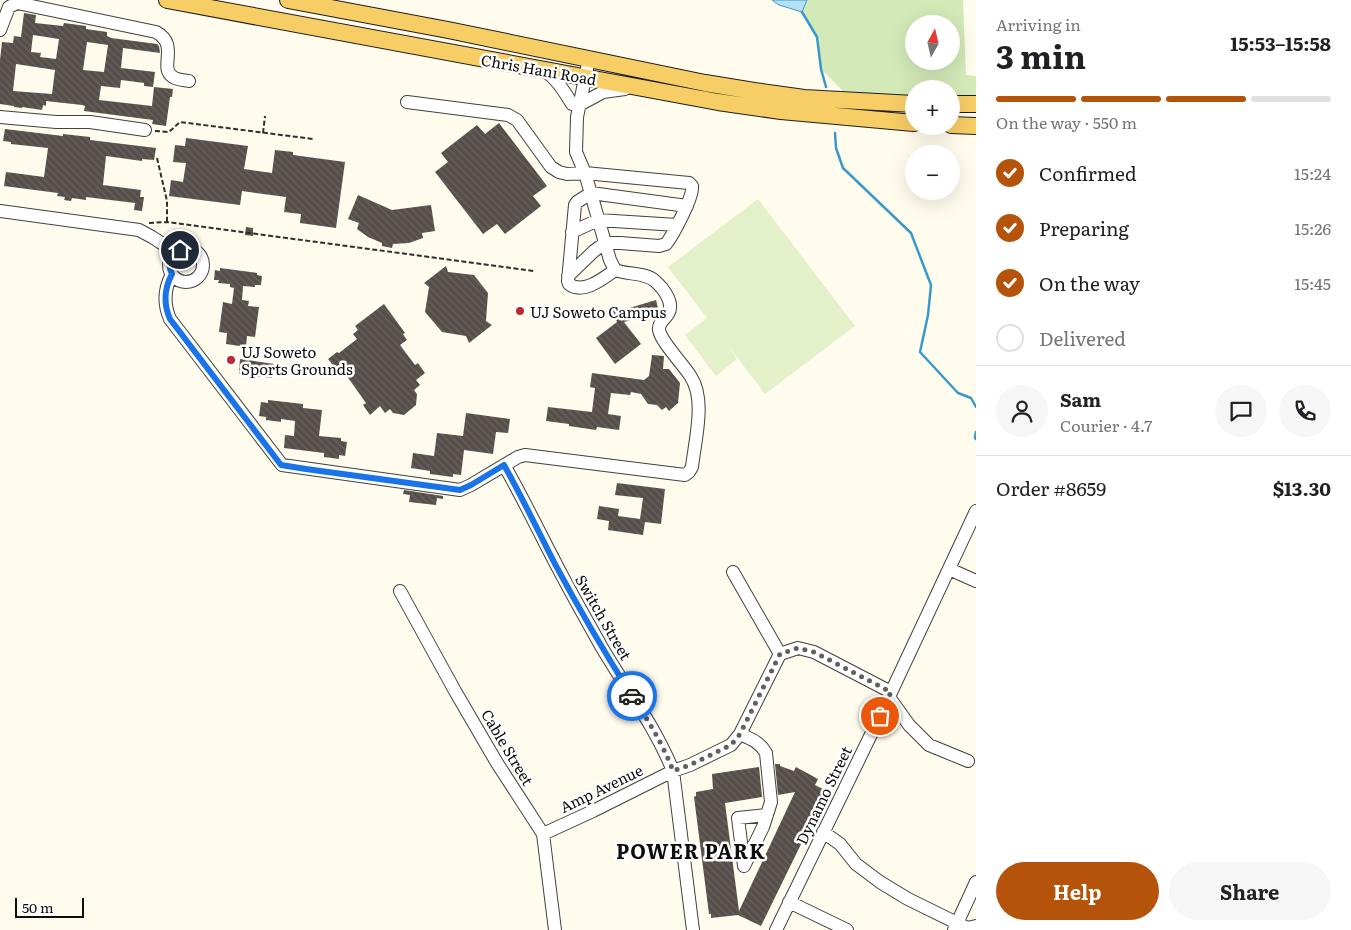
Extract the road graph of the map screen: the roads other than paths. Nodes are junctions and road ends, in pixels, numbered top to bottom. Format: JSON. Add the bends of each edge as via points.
{"nodes":[{"id":1,"x":167,"y":0,"type":"edge"},
{"id":2,"x":288,"y":0,"type":"edge"},
{"id":3,"x":0,"y":30,"type":"edge"},
{"id":4,"x":448,"y":30,"type":"junction"},
{"id":5,"x":445,"y":52,"type":"junction"},
{"id":6,"x":584,"y":58,"type":"junction"},
{"id":7,"x":542,"y":69,"type":"junction"},
{"id":8,"x":581,"y":77,"type":"junction"},
{"id":9,"x":189,"y":81,"type":"dead end"},
{"id":10,"x":640,"y":88,"type":"junction"},
{"id":11,"x":407,"y":102,"type":"dead end"},
{"id":12,"x":905,"y":103,"type":"edge"},
{"id":13,"x":960,"y":104,"type":"edge"},
{"id":14,"x":976,"y":104,"type":"edge"},
{"id":15,"x":576,"y":105,"type":"junction"},
{"id":16,"x":0,"y":117,"type":"edge"},
{"id":17,"x":905,"y":122,"type":"edge"},
{"id":18,"x":960,"y":125,"type":"edge"},
{"id":19,"x":976,"y":126,"type":"edge"},
{"id":20,"x":145,"y":130,"type":"road end"},
{"id":21,"x":585,"y":173,"type":"junction"},
{"id":22,"x":591,"y":193,"type":"junction"},
{"id":23,"x":687,"y":206,"type":"junction"},
{"id":24,"x":0,"y":211,"type":"edge"},
{"id":25,"x":598,"y":220,"type":"junction"},
{"id":26,"x":677,"y":225,"type":"junction"},
{"id":27,"x":572,"y":232,"type":"junction"},
{"id":28,"x":605,"y":243,"type":"junction"},
{"id":29,"x":175,"y":252,"type":"junction"},
{"id":30,"x":616,"y":270,"type":"junction"},
{"id":31,"x":172,"y":274,"type":"junction"},
{"id":32,"x":568,"y":276,"type":"junction"},
{"id":33,"x":504,"y":465,"type":"junction"},
{"id":34,"x":976,"y":511,"type":"edge"},
{"id":35,"x":949,"y":569,"type":"junction"},
{"id":36,"x":733,"y":572,"type":"dead end"},
{"id":37,"x":976,"y":581,"type":"edge"},
{"id":38,"x":400,"y":590,"type":"dead end"},
{"id":39,"x":780,"y":654,"type":"junction"},
{"id":40,"x":890,"y":694,"type":"junction"},
{"id":41,"x":740,"y":734,"type":"junction"},
{"id":42,"x":968,"y":761,"type":"dead end"},
{"id":43,"x":673,"y":771,"type":"junction"},
{"id":44,"x":767,"y":815,"type":"dead end"},
{"id":45,"x":823,"y":832,"type":"junction"},
{"id":46,"x":543,"y":834,"type":"junction"},
{"id":47,"x":976,"y":882,"type":"edge"},
{"id":48,"x":789,"y":902,"type":"junction"},
{"id":49,"x":976,"y":926,"type":"edge"},
{"id":50,"x":956,"y":927,"type":"edge"},
{"id":51,"x":555,"y":930,"type":"edge"},
{"id":52,"x":693,"y":930,"type":"edge"},
{"id":53,"x":776,"y":930,"type":"edge"},
{"id":54,"x":847,"y":930,"type":"edge"}],
"edges":[{"from":1,"to":5,"type":"main road","name":"Chris Hani Road"},
{"from":2,"to":4,"type":"main road","name":"Chris Hani Road"},
{"from":3,"to":9,"type":"street","via":[[10,7],[17,3],[156,32],[168,44],[169,74]]},
{"from":4,"to":5,"type":"main road"},
{"from":4,"to":6,"type":"main road","name":"Chris Hani Road"},
{"from":5,"to":7,"type":"main road","name":"Chris Hani Road"},
{"from":6,"to":8,"type":"street"},
{"from":6,"to":12,"type":"main road","name":"Chris Hani Road","via":[[754,91]]},
{"from":7,"to":8,"type":"main road","name":"Chris Hani Road"},
{"from":7,"to":15,"type":"street","via":[[560,84]]},
{"from":8,"to":10,"type":"main road","name":"Chris Hani Road"},
{"from":8,"to":15,"type":"street"},
{"from":10,"to":15,"type":"street","via":[[603,92]]},
{"from":10,"to":17,"type":"main road","name":"Chris Hani Road","via":[[781,111]]},
{"from":11,"to":21,"type":"street","via":[[508,115],[517,120],[555,170],[567,174]]},
{"from":13,"to":14,"type":"main road"},
{"from":15,"to":21,"type":"street","via":[[568,140]]},
{"from":16,"to":20,"type":"street","via":[[90,122]]},
{"from":18,"to":19,"type":"main road"},
{"from":21,"to":22,"type":"street"},
{"from":21,"to":23,"type":"street","via":[[689,183],[693,190]]},
{"from":22,"to":23,"type":"street"},
{"from":22,"to":25,"type":"street"},
{"from":22,"to":27,"type":"street","via":[[575,205]]},
{"from":23,"to":26,"type":"street"},
{"from":24,"to":29,"type":"street","via":[[139,230]]},
{"from":25,"to":26,"type":"street"},
{"from":25,"to":27,"type":"street"},
{"from":25,"to":28,"type":"street"},
{"from":26,"to":28,"type":"street","via":[[663,245]]},
{"from":27,"to":32,"type":"street"},
{"from":28,"to":30,"type":"street"},
{"from":28,"to":32,"type":"street"},
{"from":29,"to":31,"type":"street","via":[[169,261]]},
{"from":29,"to":31,"type":"street","via":[[185,248],[196,252],[203,266],[199,276],[189,282],[178,280]]},
{"from":30,"to":32,"type":"street","via":[[579,288],[569,284]]},
{"from":30,"to":33,"type":"street","via":[[651,278],[670,303],[670,312],[658,328],[691,376],[699,397],[691,470],[679,475],[525,455]]},
{"from":31,"to":33,"type":"street","via":[[165,300],[170,319],[282,466],[460,490]]},
{"from":33,"to":43,"type":"street","name":"Switch Street","via":[[572,594],[650,724]]},
{"from":34,"to":35,"type":"street","name":"Dynamo Street"},
{"from":35,"to":37,"type":"street"},
{"from":35,"to":40,"type":"street","name":"Dynamo Street"},
{"from":36,"to":39,"type":"street"},
{"from":38,"to":46,"type":"street","name":"Cable Street","via":[[492,755]]},
{"from":39,"to":40,"type":"street","via":[[798,648],[814,652]]},
{"from":39,"to":41,"type":"street"},
{"from":40,"to":42,"type":"street","via":[[909,725],[929,745]]},
{"from":40,"to":45,"type":"street","name":"Dynamo Street"},
{"from":41,"to":43,"type":"street","name":"Amp Avenue","via":[[731,745]]},
{"from":41,"to":44,"type":"street","via":[[754,739],[766,753],[771,802]]},
{"from":43,"to":46,"type":"street","name":"Amp Avenue"},
{"from":43,"to":52,"type":"street","name":"Switch Street"},
{"from":45,"to":48,"type":"street","name":"Dynamo Street"},
{"from":45,"to":50,"type":"street","via":[[880,882]]},
{"from":46,"to":51,"type":"street","name":"Cable Street"},
{"from":47,"to":50,"type":"street"},
{"from":48,"to":53,"type":"street","name":"Dynamo Street"},
{"from":48,"to":54,"type":"street"},
{"from":49,"to":50,"type":"street"}]}
